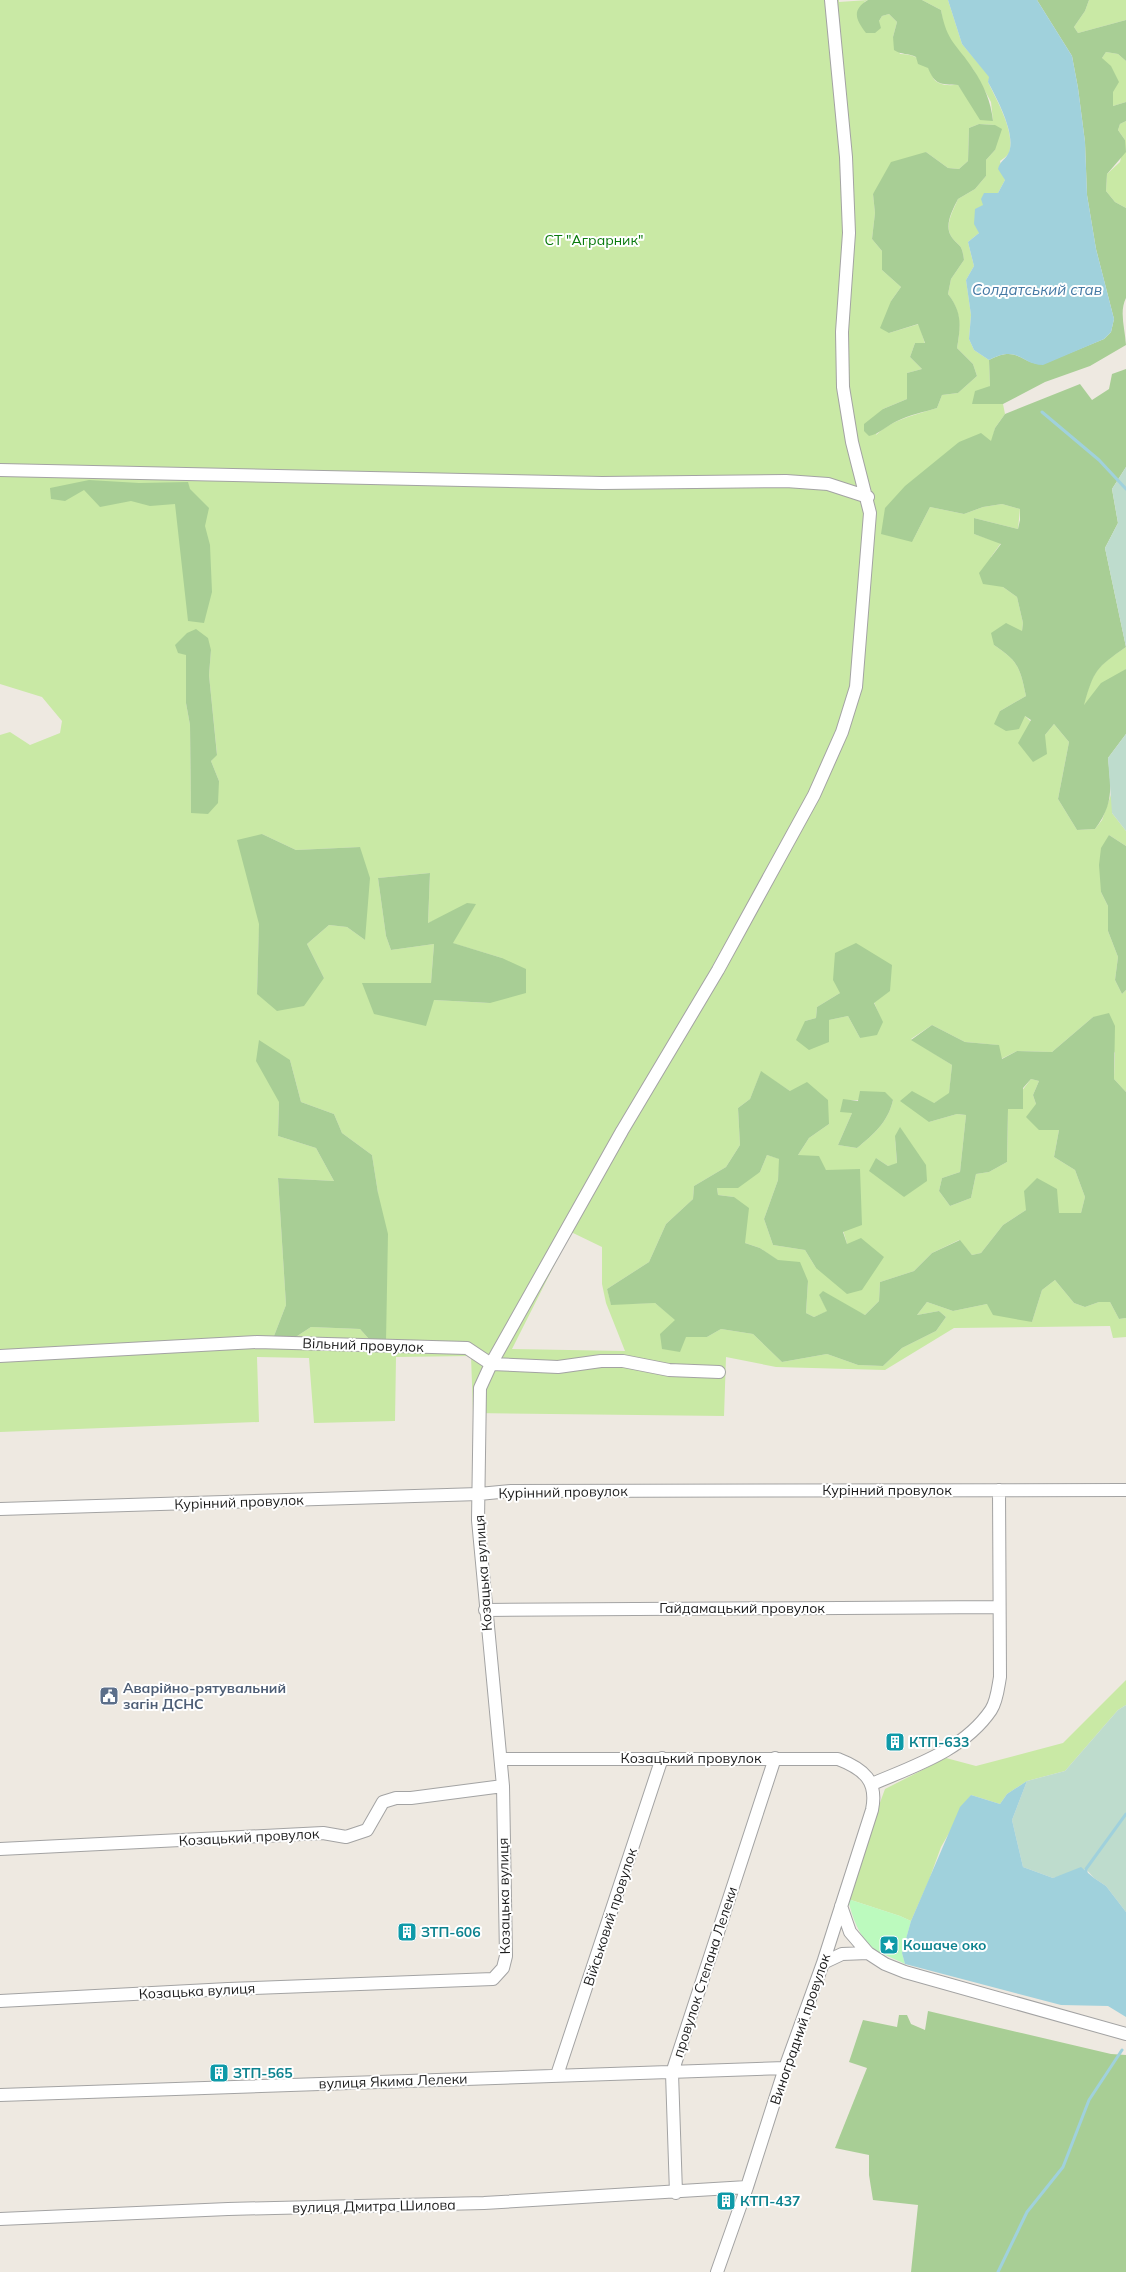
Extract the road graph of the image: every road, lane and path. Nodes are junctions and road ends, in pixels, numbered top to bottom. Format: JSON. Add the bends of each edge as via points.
{"nodes":[{"id":1,"x":831,"y":0,"type":"edge"},
{"id":2,"x":0,"y":470,"type":"edge"},
{"id":3,"x":868,"y":497,"type":"junction"},
{"id":4,"x":0,"y":1356,"type":"edge"},
{"id":5,"x":491,"y":1364,"type":"junction"},
{"id":6,"x":719,"y":1372,"type":"dead end"},
{"id":7,"x":999,"y":1490,"type":"junction"},
{"id":8,"x":1126,"y":1490,"type":"edge"},
{"id":9,"x":479,"y":1494,"type":"junction"},
{"id":10,"x":0,"y":1509,"type":"edge"},
{"id":11,"x":999,"y":1607,"type":"junction"},
{"id":12,"x":485,"y":1610,"type":"junction"},
{"id":13,"x":662,"y":1758,"type":"junction"},
{"id":14,"x":775,"y":1758,"type":"junction"},
{"id":15,"x":501,"y":1759,"type":"junction"},
{"id":16,"x":872,"y":1784,"type":"junction"},
{"id":17,"x":503,"y":1786,"type":"junction"},
{"id":18,"x":0,"y":1849,"type":"edge"},
{"id":19,"x":841,"y":1906,"type":"junction"},
{"id":20,"x":868,"y":1953,"type":"junction"},
{"id":21,"x":823,"y":1964,"type":"junction"},
{"id":22,"x":0,"y":2001,"type":"edge"},
{"id":23,"x":1126,"y":2034,"type":"edge"},
{"id":24,"x":785,"y":2068,"type":"junction"},
{"id":25,"x":672,"y":2073,"type":"junction"},
{"id":26,"x":557,"y":2076,"type":"junction"},
{"id":27,"x":0,"y":2095,"type":"edge"},
{"id":28,"x":747,"y":2187,"type":"junction"},
{"id":29,"x":676,"y":2193,"type":"junction"},
{"id":30,"x":0,"y":2219,"type":"edge"},
{"id":31,"x":717,"y":2272,"type":"edge"}],
"edges":[{"from":1,"to":3,"type":"street","via":[[846,157],[849,233],[842,332],[844,387],[852,442]]},
{"from":2,"to":3,"type":"street","via":[[602,483],[786,481],[828,484]]},
{"from":3,"to":5,"type":"street","via":[[870,512],[857,680],[842,732],[814,795],[718,970],[622,1131]]},
{"from":4,"to":5,"type":"street","name":"Вільний провулок","via":[[257,1342],[467,1348]]},
{"from":5,"to":6,"type":"street","via":[[558,1367],[601,1361],[623,1361],[669,1370]]},
{"from":5,"to":9,"type":"street","name":"Козацька вулиця","via":[[480,1388]]},
{"from":7,"to":8,"type":"street","name":"Курінний провулок"},
{"from":7,"to":9,"type":"street","name":"Курінний провулок","via":[[519,1491]]},
{"from":7,"to":11,"type":"street"},
{"from":9,"to":10,"type":"street","name":"Курінний провулок"},
{"from":9,"to":12,"type":"street","name":"Козацька вулиця","via":[[478,1520]]},
{"from":11,"to":12,"type":"street","name":"Гайдамацький провулок"},
{"from":11,"to":16,"type":"street","via":[[1000,1678],[998,1694],[991,1709],[968,1734],[939,1755]]},
{"from":12,"to":15,"type":"street","name":"Козацька вулиця"},
{"from":13,"to":14,"type":"street","name":"Козацький провулок"},
{"from":13,"to":15,"type":"street","name":"Козацький провулок"},
{"from":13,"to":26,"type":"street","name":"Військовий провулок"},
{"from":14,"to":16,"type":"street","name":"Козацький провулок","via":[[838,1759],[852,1764],[864,1773]]},
{"from":14,"to":25,"type":"street","name":"провулок Степана Лелеки"},
{"from":15,"to":17,"type":"street","name":"Козацька вулиця"},
{"from":16,"to":19,"type":"street","name":"Виноградний провулок","via":[[872,1810]]},
{"from":17,"to":18,"type":"street","name":"Козацький провулок","via":[[396,1798],[383,1802],[367,1830],[346,1837],[323,1833]]},
{"from":17,"to":22,"type":"street","name":"Козацька вулиця","via":[[506,1956],[503,1968],[493,1979]]},
{"from":19,"to":20,"type":"street","via":[[850,1932]]},
{"from":19,"to":21,"type":"street","name":"Виноградний провулок"},
{"from":20,"to":21,"type":"street","via":[[842,1954]]},
{"from":20,"to":23,"type":"street","via":[[885,1964],[906,1972]]},
{"from":21,"to":24,"type":"street","name":"Виноградний провулок"},
{"from":24,"to":25,"type":"street","name":"вулиця Якима Лелеки"},
{"from":24,"to":28,"type":"street","name":"Виноградний провулок"},
{"from":25,"to":26,"type":"street","name":"вулиця Якима Лелеки"},
{"from":25,"to":29,"type":"street","name":"провулок Степана Лелеки"},
{"from":26,"to":27,"type":"street","name":"вулиця Якима Лелеки"},
{"from":28,"to":29,"type":"street","name":"вулиця Дмитра Шилова"},
{"from":28,"to":31,"type":"street","name":"Виноградний провулок"},
{"from":29,"to":30,"type":"street","name":"вулиця Дмитра Шилова","via":[[492,2203],[228,2209]]}]}
